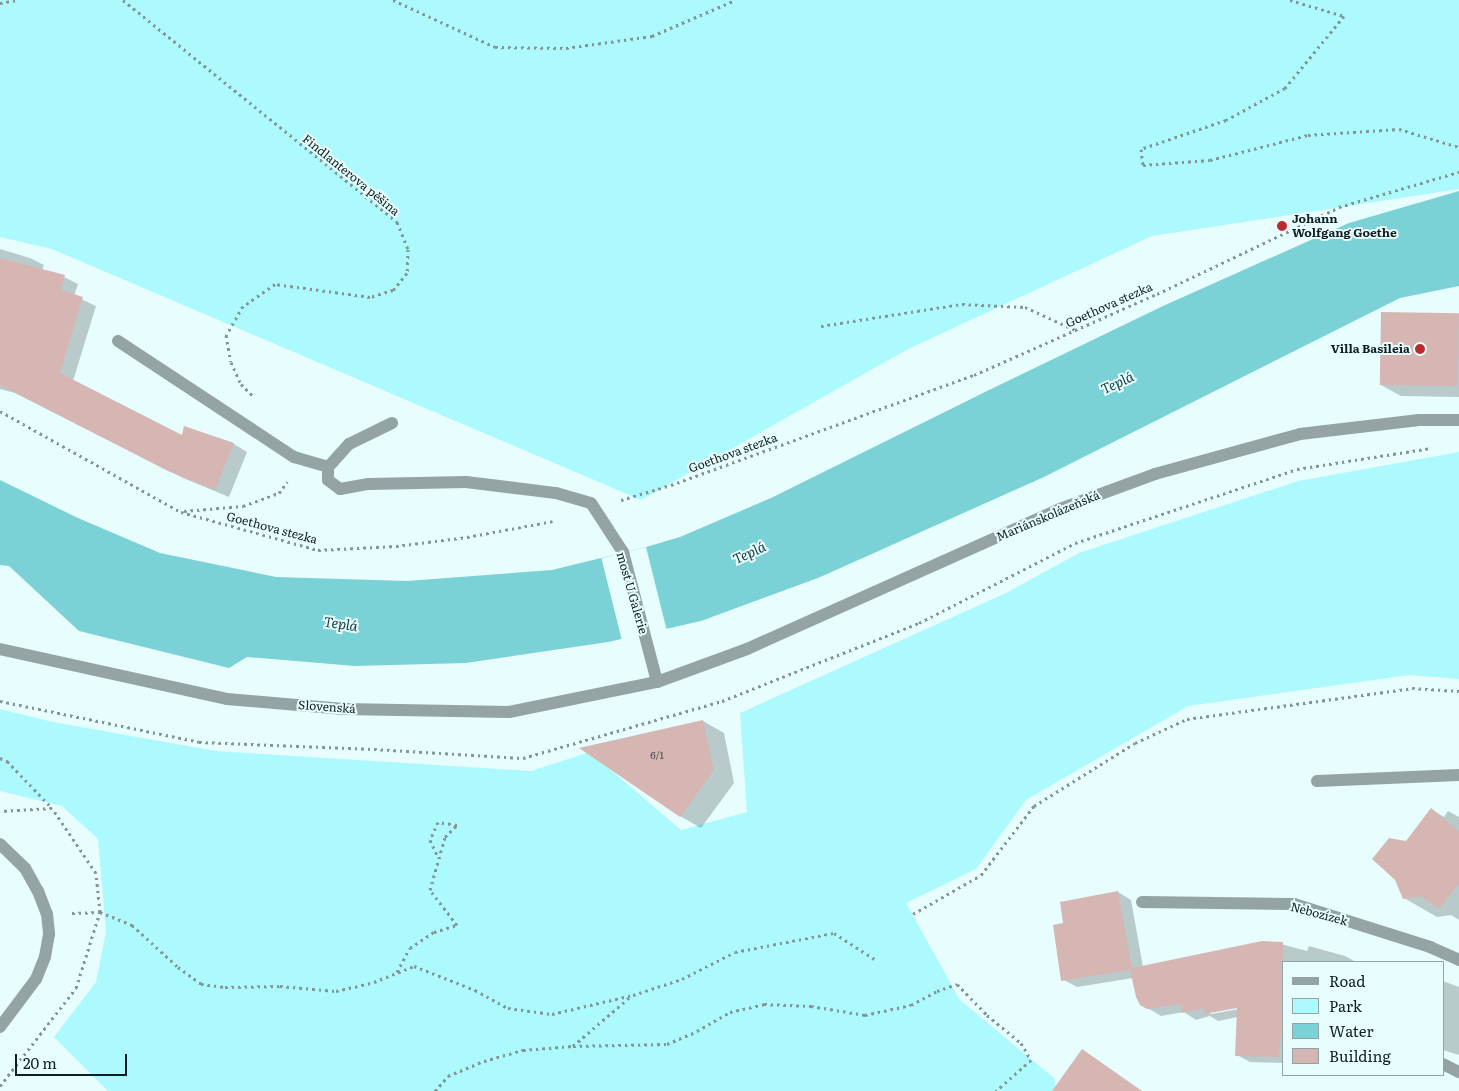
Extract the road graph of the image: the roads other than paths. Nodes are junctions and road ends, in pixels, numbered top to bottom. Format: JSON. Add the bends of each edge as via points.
{"nodes":[{"id":1,"x":118,"y":341,"type":"dead end"},
{"id":2,"x":1459,"y":420,"type":"edge"},
{"id":3,"x":392,"y":423,"type":"dead end"},
{"id":4,"x":328,"y":467,"type":"junction"},
{"id":5,"x":0,"y":649,"type":"edge"},
{"id":6,"x":657,"y":682,"type":"junction"},
{"id":7,"x":1459,"y":775,"type":"edge"},
{"id":8,"x":1316,"y":781,"type":"dead end"},
{"id":9,"x":0,"y":844,"type":"edge"},
{"id":10,"x":1142,"y":902,"type":"dead end"},
{"id":11,"x":1459,"y":960,"type":"edge"},
{"id":12,"x":0,"y":1026,"type":"edge"},
{"id":13,"x":1444,"y":1064,"type":"edge"},
{"id":14,"x":1459,"y":1072,"type":"edge"}],
"edges":[{"from":1,"to":4,"type":"street","via":[[294,456]]},
{"from":2,"to":6,"type":"street","name":"Mariánskolázeňská","via":[[1419,420],[1300,434],[1155,474],[1060,509],[748,649]]},
{"from":3,"to":4,"type":"street","via":[[350,444]]},
{"from":4,"to":6,"type":"street","name":"most U Galerie","via":[[328,480],[340,489],[369,484],[466,482],[556,493],[591,503],[624,552]]},
{"from":5,"to":6,"type":"street","name":"Slovenská","via":[[227,699],[344,709],[509,712]]},
{"from":7,"to":8,"type":"street"},
{"from":9,"to":12,"type":"street","via":[[25,868],[38,890],[49,934],[45,958],[36,979]]},
{"from":10,"to":11,"type":"street","name":"Nebozízek","via":[[1294,904],[1430,947]]},
{"from":13,"to":14,"type":"street"}]}
